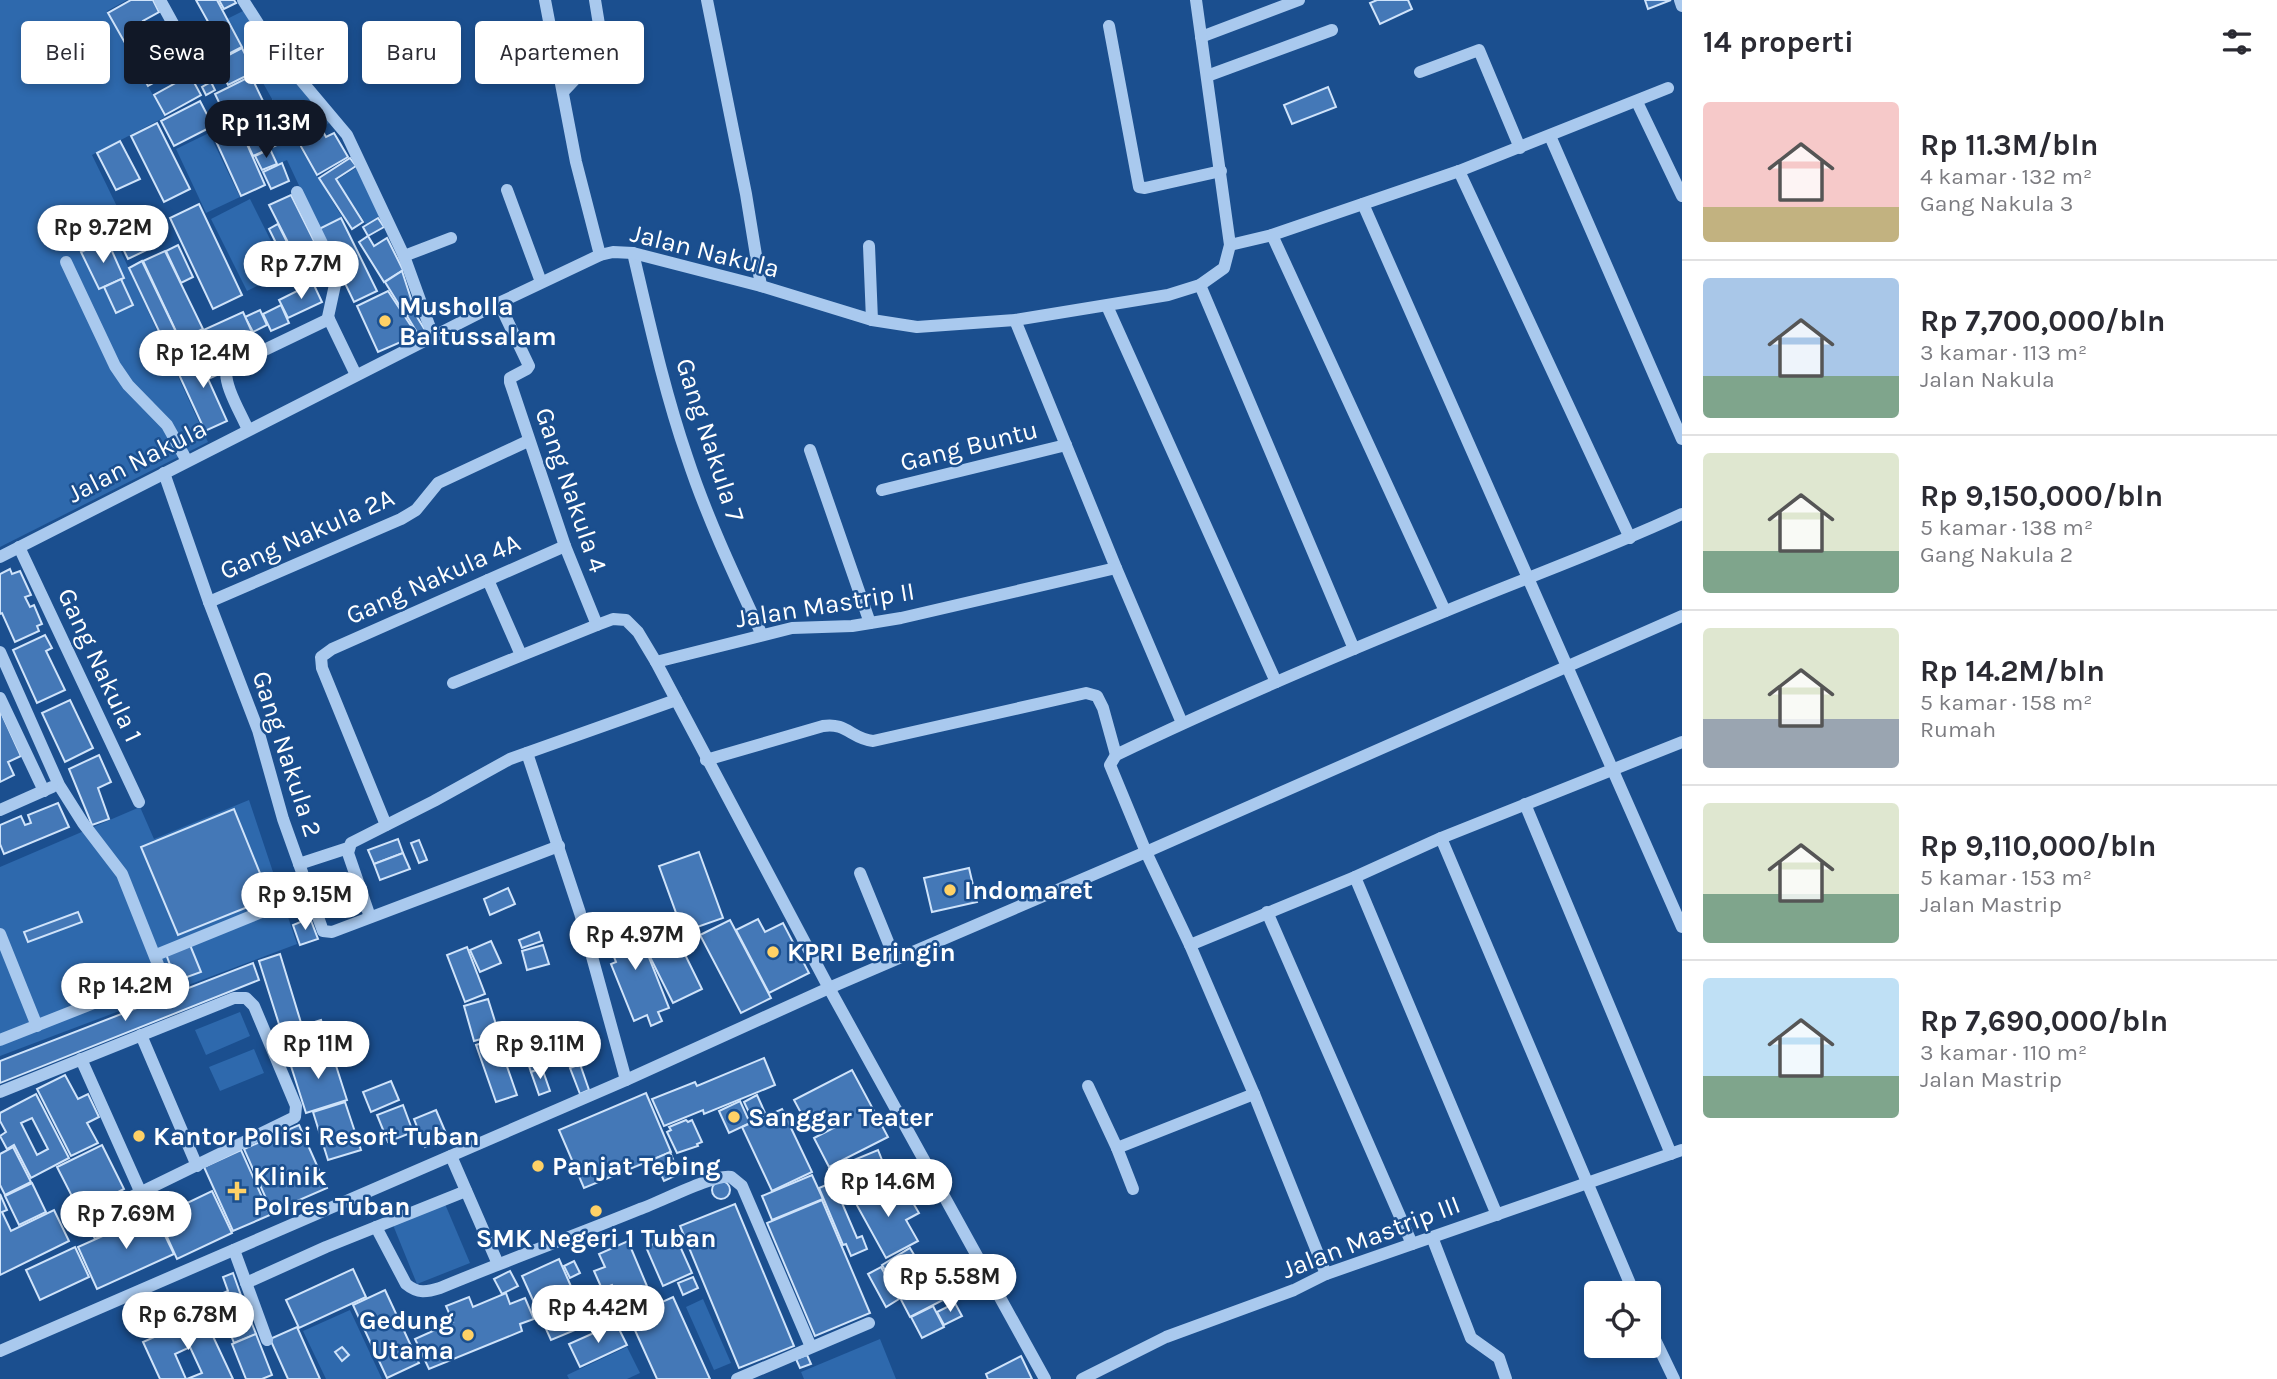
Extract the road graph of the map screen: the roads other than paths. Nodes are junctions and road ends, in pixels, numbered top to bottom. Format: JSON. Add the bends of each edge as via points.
{"nodes":[{"id":1,"x":160,"y":0,"type":"edge"},
{"id":2,"x":243,"y":0,"type":"edge"},
{"id":3,"x":545,"y":0,"type":"edge"},
{"id":4,"x":595,"y":0,"type":"edge"},
{"id":5,"x":707,"y":0,"type":"edge"},
{"id":6,"x":1196,"y":0,"type":"edge"},
{"id":7,"x":1299,"y":0,"type":"edge"},
{"id":8,"x":1680,"y":0,"type":"edge"},
{"id":9,"x":1682,"y":6,"type":"edge"},
{"id":10,"x":171,"y":21,"type":"edge"},
{"id":11,"x":1109,"y":26,"type":"dead end"},
{"id":12,"x":1332,"y":30,"type":"dead end"},
{"id":13,"x":1201,"y":37,"type":"junction"},
{"id":14,"x":1420,"y":72,"type":"dead end"},
{"id":15,"x":1207,"y":76,"type":"junction"},
{"id":16,"x":1668,"y":89,"type":"dead end"},
{"id":17,"x":564,"y":91,"type":"junction"},
{"id":18,"x":1637,"y":102,"type":"junction"},
{"id":19,"x":1550,"y":136,"type":"junction"},
{"id":20,"x":1520,"y":148,"type":"junction"},
{"id":21,"x":1459,"y":171,"type":"junction"},
{"id":22,"x":1221,"y":172,"type":"junction"},
{"id":23,"x":508,"y":190,"type":"dead end"},
{"id":24,"x":297,"y":192,"type":"dead end"},
{"id":25,"x":1682,"y":196,"type":"edge"},
{"id":26,"x":1363,"y":204,"type":"junction"},
{"id":27,"x":1272,"y":235,"type":"junction"},
{"id":28,"x":451,"y":238,"type":"dead end"},
{"id":29,"x":1230,"y":245,"type":"junction"},
{"id":30,"x":869,"y":246,"type":"dead end"},
{"id":31,"x":634,"y":253,"type":"junction"},
{"id":32,"x":600,"y":255,"type":"junction"},
{"id":33,"x":404,"y":257,"type":"junction"},
{"id":34,"x":66,"y":262,"type":"dead end"},
{"id":35,"x":541,"y":282,"type":"junction"},
{"id":36,"x":1200,"y":285,"type":"junction"},
{"id":37,"x":761,"y":286,"type":"junction"},
{"id":38,"x":499,"y":303,"type":"junction"},
{"id":39,"x":1107,"y":306,"type":"junction"},
{"id":40,"x":329,"y":319,"type":"junction"},
{"id":41,"x":872,"y":320,"type":"junction"},
{"id":42,"x":1015,"y":320,"type":"junction"},
{"id":43,"x":433,"y":336,"type":"junction"},
{"id":44,"x":356,"y":375,"type":"junction"},
{"id":45,"x":248,"y":430,"type":"junction"},
{"id":46,"x":1682,"y":439,"type":"edge"},
{"id":47,"x":528,"y":441,"type":"junction"},
{"id":48,"x":1066,"y":445,"type":"junction"},
{"id":49,"x":810,"y":450,"type":"dead end"},
{"id":50,"x":187,"y":461,"type":"junction"},
{"id":51,"x":164,"y":473,"type":"junction"},
{"id":52,"x":882,"y":490,"type":"dead end"},
{"id":53,"x":1682,"y":514,"type":"edge"},
{"id":54,"x":1630,"y":538,"type":"junction"},
{"id":55,"x":565,"y":546,"type":"junction"},
{"id":56,"x":19,"y":547,"type":"junction"},
{"id":57,"x":0,"y":557,"type":"edge"},
{"id":58,"x":1116,"y":568,"type":"junction"},
{"id":59,"x":1528,"y":578,"type":"junction"},
{"id":60,"x":488,"y":580,"type":"junction"},
{"id":61,"x":209,"y":603,"type":"junction"},
{"id":62,"x":1444,"y":611,"type":"junction"},
{"id":63,"x":1682,"y":616,"type":"edge"},
{"id":64,"x":870,"y":623,"type":"junction"},
{"id":65,"x":597,"y":625,"type":"junction"},
{"id":66,"x":762,"y":635,"type":"junction"},
{"id":67,"x":1354,"y":649,"type":"junction"},
{"id":68,"x":0,"y":652,"type":"edge"},
{"id":69,"x":522,"y":655,"type":"junction"},
{"id":70,"x":656,"y":663,"type":"junction"},
{"id":71,"x":1566,"y":666,"type":"junction"},
{"id":72,"x":1276,"y":682,"type":"junction"},
{"id":73,"x":453,"y":683,"type":"dead end"},
{"id":74,"x":0,"y":698,"type":"edge"},
{"id":75,"x":676,"y":700,"type":"junction"},
{"id":76,"x":1182,"y":723,"type":"junction"},
{"id":77,"x":1682,"y":742,"type":"edge"},
{"id":78,"x":527,"y":753,"type":"junction"},
{"id":79,"x":1116,"y":755,"type":"junction"},
{"id":80,"x":706,"y":760,"type":"junction"},
{"id":81,"x":1612,"y":769,"type":"junction"},
{"id":82,"x":59,"y":785,"type":"junction"},
{"id":83,"x":44,"y":790,"type":"junction"},
{"id":84,"x":139,"y":802,"type":"dead end"},
{"id":85,"x":1525,"y":804,"type":"junction"},
{"id":86,"x":0,"y":810,"type":"edge"},
{"id":87,"x":386,"y":825,"type":"junction"},
{"id":88,"x":1441,"y":838,"type":"junction"},
{"id":89,"x":559,"y":846,"type":"junction"},
{"id":90,"x":348,"y":848,"type":"junction"},
{"id":91,"x":1146,"y":852,"type":"junction"},
{"id":92,"x":299,"y":864,"type":"junction"},
{"id":93,"x":860,"y":873,"type":"dead end"},
{"id":94,"x":1355,"y":877,"type":"junction"},
{"id":95,"x":269,"y":909,"type":"dead end"},
{"id":96,"x":1267,"y":912,"type":"junction"},
{"id":97,"x":370,"y":917,"type":"junction"},
{"id":98,"x":1682,"y":927,"type":"edge"},
{"id":99,"x":0,"y":934,"type":"edge"},
{"id":100,"x":1190,"y":945,"type":"junction"},
{"id":101,"x":156,"y":955,"type":"junction"},
{"id":102,"x":895,"y":959,"type":"junction"},
{"id":103,"x":829,"y":988,"type":"junction"},
{"id":104,"x":37,"y":1026,"type":"junction"},
{"id":105,"x":141,"y":1035,"type":"junction"},
{"id":106,"x":0,"y":1040,"type":"edge"},
{"id":107,"x":81,"y":1059,"type":"junction"},
{"id":108,"x":626,"y":1080,"type":"junction"},
{"id":109,"x":1088,"y":1086,"type":"dead end"},
{"id":110,"x":0,"y":1092,"type":"edge"},
{"id":111,"x":1254,"y":1094,"type":"junction"},
{"id":112,"x":1117,"y":1148,"type":"junction"},
{"id":113,"x":1676,"y":1152,"type":"edge"},
{"id":114,"x":451,"y":1156,"type":"junction"},
{"id":115,"x":197,"y":1166,"type":"junction"},
{"id":116,"x":1588,"y":1183,"type":"junction"},
{"id":117,"x":1133,"y":1189,"type":"dead end"},
{"id":118,"x":140,"y":1191,"type":"junction"},
{"id":119,"x":466,"y":1191,"type":"junction"},
{"id":120,"x":1497,"y":1215,"type":"junction"},
{"id":121,"x":72,"y":1226,"type":"dead end"},
{"id":122,"x":376,"y":1227,"type":"junction"},
{"id":123,"x":1432,"y":1237,"type":"junction"},
{"id":124,"x":1412,"y":1244,"type":"junction"},
{"id":125,"x":234,"y":1250,"type":"junction"},
{"id":126,"x":498,"y":1264,"type":"junction"},
{"id":127,"x":1326,"y":1273,"type":"junction"},
{"id":128,"x":1629,"y":1281,"type":"edge"},
{"id":129,"x":246,"y":1283,"type":"junction"},
{"id":130,"x":869,"y":1323,"type":"dead end"},
{"id":131,"x":267,"y":1340,"type":"dead end"},
{"id":132,"x":811,"y":1347,"type":"junction"},
{"id":133,"x":0,"y":1351,"type":"edge"},
{"id":134,"x":1661,"y":1352,"type":"edge"},
{"id":135,"x":737,"y":1379,"type":"edge"},
{"id":136,"x":1045,"y":1379,"type":"edge"},
{"id":137,"x":1082,"y":1379,"type":"edge"},
{"id":138,"x":1506,"y":1379,"type":"edge"},
{"id":139,"x":1674,"y":1379,"type":"edge"}],
"edges":[{"from":1,"to":10,"type":"street"},
{"from":2,"to":33,"type":"street","via":[[273,47],[347,135]]},
{"from":3,"to":17,"type":"street"},
{"from":4,"to":17,"type":"street","via":[[602,43],[596,57]]},
{"from":5,"to":37,"type":"street"},
{"from":6,"to":13,"type":"street"},
{"from":7,"to":13,"type":"street"},
{"from":8,"to":9,"type":"street"},
{"from":11,"to":22,"type":"street","via":[[1139,187]]},
{"from":12,"to":15,"type":"street"},
{"from":13,"to":15,"type":"street"},
{"from":14,"to":20,"type":"street","via":[[1479,50]]},
{"from":15,"to":22,"type":"street"},
{"from":16,"to":18,"type":"street"},
{"from":17,"to":32,"type":"street","via":[[576,162]]},
{"from":18,"to":19,"type":"street"},
{"from":18,"to":25,"type":"street"},
{"from":19,"to":20,"type":"street"},
{"from":19,"to":46,"type":"street"},
{"from":20,"to":21,"type":"street"},
{"from":21,"to":26,"type":"street"},
{"from":21,"to":54,"type":"street"},
{"from":22,"to":29,"type":"street"},
{"from":23,"to":35,"type":"street"},
{"from":24,"to":40,"type":"street","via":[[335,272]]},
{"from":26,"to":27,"type":"street"},
{"from":26,"to":59,"type":"street"},
{"from":27,"to":29,"type":"street"},
{"from":27,"to":62,"type":"street"},
{"from":28,"to":33,"type":"street"},
{"from":29,"to":36,"type":"street","name":"Jalan Nakula","via":[[1224,268]]},
{"from":30,"to":41,"type":"street"},
{"from":31,"to":32,"type":"street","name":"Jalan Nakula"},
{"from":31,"to":37,"type":"street","name":"Jalan Nakula"},
{"from":31,"to":66,"type":"street","name":"Gang Nakula 7","via":[[687,456]]},
{"from":32,"to":35,"type":"street","name":"Jalan Nakula"},
{"from":33,"to":43,"type":"street"},
{"from":34,"to":50,"type":"street","via":[[115,366],[167,425]]},
{"from":35,"to":38,"type":"street","name":"Jalan Nakula"},
{"from":36,"to":39,"type":"street","name":"Jalan Nakula"},
{"from":36,"to":67,"type":"street"},
{"from":37,"to":41,"type":"street","name":"Jalan Nakula"},
{"from":38,"to":43,"type":"street","name":"Jalan Nakula"},
{"from":38,"to":47,"type":"street","name":"Gang Nakula 4","via":[[529,366],[510,378]]},
{"from":39,"to":42,"type":"street","name":"Jalan Nakula"},
{"from":39,"to":72,"type":"street"},
{"from":40,"to":44,"type":"street"},
{"from":40,"to":45,"type":"street","via":[[228,368],[227,383]]},
{"from":41,"to":42,"type":"street","name":"Jalan Nakula","via":[[918,327]]},
{"from":42,"to":48,"type":"street"},
{"from":43,"to":44,"type":"street","name":"Jalan Nakula"},
{"from":44,"to":45,"type":"street","name":"Jalan Nakula"},
{"from":45,"to":50,"type":"street","name":"Jalan Nakula"},
{"from":47,"to":55,"type":"street","name":"Gang Nakula 4"},
{"from":47,"to":61,"type":"street","name":"Gang Nakula 2A","via":[[438,483],[401,519]]},
{"from":48,"to":52,"type":"street","name":"Gang Buntu"},
{"from":48,"to":58,"type":"street"},
{"from":49,"to":64,"type":"street"},
{"from":50,"to":51,"type":"street","name":"Jalan Nakula"},
{"from":51,"to":56,"type":"street","name":"Jalan Nakula"},
{"from":51,"to":61,"type":"street","name":"Gang Nakula 2"},
{"from":53,"to":54,"type":"street"},
{"from":54,"to":59,"type":"street"},
{"from":55,"to":60,"type":"street","name":"Gang Nakula 4A"},
{"from":55,"to":65,"type":"street","name":"Gang Nakula 4"},
{"from":56,"to":57,"type":"street","name":"Jalan Nakula"},
{"from":56,"to":84,"type":"street","name":"Gang Nakula 1"},
{"from":58,"to":64,"type":"street","name":"Jalan Mastrip II"},
{"from":58,"to":76,"type":"street"},
{"from":59,"to":62,"type":"street"},
{"from":59,"to":71,"type":"street"},
{"from":60,"to":69,"type":"street"},
{"from":60,"to":87,"type":"street","name":"Gang Nakula 4A","via":[[321,657]]},
{"from":61,"to":92,"type":"street","name":"Gang Nakula 2","via":[[258,730]]},
{"from":62,"to":67,"type":"street"},
{"from":63,"to":71,"type":"street"},
{"from":64,"to":66,"type":"street","name":"Jalan Mastrip II","via":[[806,626]]},
{"from":65,"to":69,"type":"street"},
{"from":65,"to":70,"type":"street","via":[[626,620]]},
{"from":66,"to":70,"type":"street","name":"Jalan Mastrip II"},
{"from":67,"to":72,"type":"street"},
{"from":68,"to":82,"type":"street"},
{"from":69,"to":73,"type":"street"},
{"from":70,"to":75,"type":"street"},
{"from":71,"to":81,"type":"street"},
{"from":71,"to":91,"type":"street"},
{"from":72,"to":76,"type":"street"},
{"from":74,"to":83,"type":"street"},
{"from":75,"to":78,"type":"street"},
{"from":75,"to":80,"type":"street"},
{"from":76,"to":79,"type":"street"},
{"from":77,"to":81,"type":"street"},
{"from":78,"to":87,"type":"street"},
{"from":78,"to":89,"type":"street"},
{"from":79,"to":80,"type":"street","via":[[1103,708],[1097,696],[1086,693],[873,741],[838,725],[823,726]]},
{"from":79,"to":91,"type":"street","via":[[1110,765],[1112,773]]},
{"from":80,"to":103,"type":"street"},
{"from":81,"to":85,"type":"street"},
{"from":81,"to":98,"type":"street"},
{"from":82,"to":83,"type":"street"},
{"from":82,"to":101,"type":"street","via":[[122,874]]},
{"from":83,"to":86,"type":"street"},
{"from":85,"to":88,"type":"street"},
{"from":85,"to":113,"type":"street"},
{"from":87,"to":90,"type":"street","via":[[351,842]]},
{"from":88,"to":94,"type":"street"},
{"from":88,"to":116,"type":"street"},
{"from":89,"to":97,"type":"street","name":"Gang Nakula 2"},
{"from":89,"to":108,"type":"street"},
{"from":90,"to":92,"type":"street"},
{"from":90,"to":97,"type":"street"},
{"from":91,"to":100,"type":"street"},
{"from":91,"to":102,"type":"street"},
{"from":92,"to":97,"type":"street","name":"Gang Nakula 2","via":[[323,931]]},
{"from":93,"to":102,"type":"street"},
{"from":94,"to":96,"type":"street"},
{"from":94,"to":120,"type":"street"},
{"from":95,"to":101,"type":"street"},
{"from":96,"to":100,"type":"street"},
{"from":96,"to":124,"type":"street"},
{"from":99,"to":104,"type":"street"},
{"from":100,"to":111,"type":"street"},
{"from":101,"to":104,"type":"street","via":[[159,967],[147,982]]},
{"from":102,"to":103,"type":"street"},
{"from":103,"to":108,"type":"street"},
{"from":103,"to":136,"type":"street"},
{"from":104,"to":106,"type":"street"},
{"from":105,"to":107,"type":"street"},
{"from":105,"to":115,"type":"street"},
{"from":105,"to":115,"type":"street","via":[[234,998],[246,998],[254,1006],[296,1115]]},
{"from":107,"to":110,"type":"street"},
{"from":107,"to":118,"type":"street"},
{"from":108,"to":114,"type":"street"},
{"from":109,"to":112,"type":"street"},
{"from":111,"to":112,"type":"street"},
{"from":111,"to":127,"type":"street"},
{"from":112,"to":117,"type":"street"},
{"from":113,"to":116,"type":"street","name":"Jalan Mastrip III"},
{"from":114,"to":119,"type":"street"},
{"from":114,"to":125,"type":"street"},
{"from":115,"to":118,"type":"street"},
{"from":116,"to":120,"type":"street","name":"Jalan Mastrip III"},
{"from":116,"to":128,"type":"street"},
{"from":118,"to":121,"type":"street"},
{"from":119,"to":122,"type":"street"},
{"from":119,"to":126,"type":"street"},
{"from":120,"to":123,"type":"street","name":"Jalan Mastrip III"},
{"from":122,"to":126,"type":"street","via":[[414,1290],[440,1288]]},
{"from":122,"to":129,"type":"street"},
{"from":123,"to":124,"type":"street","name":"Jalan Mastrip III"},
{"from":123,"to":138,"type":"street","via":[[1471,1338],[1499,1358]]},
{"from":124,"to":127,"type":"street","name":"Jalan Mastrip III"},
{"from":125,"to":129,"type":"street"},
{"from":125,"to":133,"type":"street"},
{"from":126,"to":132,"type":"street","via":[[716,1178],[731,1177],[742,1186]]},
{"from":127,"to":137,"type":"street","name":"Jalan Mastrip III","via":[[1294,1290],[1166,1337]]},
{"from":129,"to":131,"type":"street"},
{"from":130,"to":132,"type":"street"},
{"from":132,"to":135,"type":"street"},
{"from":134,"to":139,"type":"street"}]}
